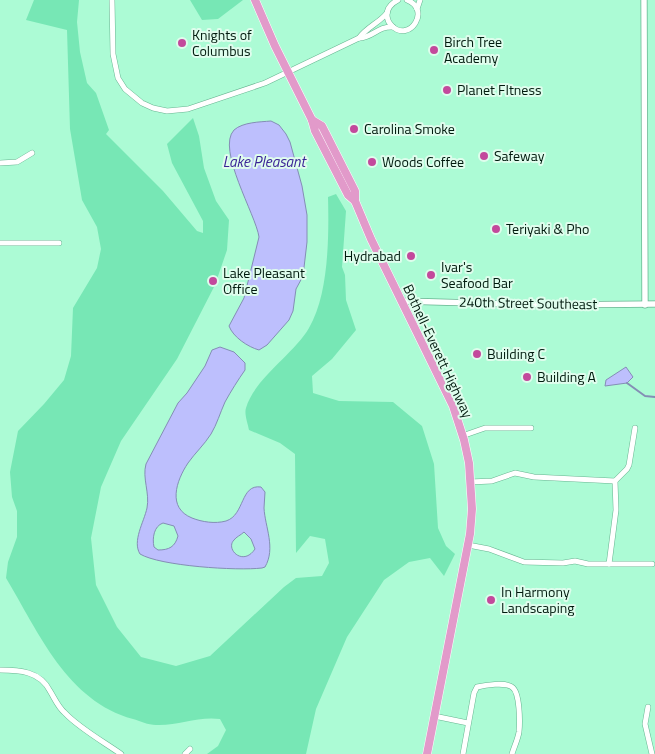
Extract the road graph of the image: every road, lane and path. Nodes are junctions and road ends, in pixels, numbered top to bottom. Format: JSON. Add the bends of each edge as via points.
{"nodes":[{"id":1,"x":112,"y":0,"type":"edge"},
{"id":2,"x":255,"y":0,"type":"edge"},
{"id":3,"x":387,"y":0,"type":"edge"},
{"id":4,"x":398,"y":0,"type":"edge"},
{"id":5,"x":407,"y":0,"type":"edge"},
{"id":6,"x":420,"y":0,"type":"edge"},
{"id":7,"x":644,"y":0,"type":"edge"},
{"id":8,"x":417,"y":9,"type":"junction"},
{"id":9,"x":388,"y":11,"type":"junction"},
{"id":10,"x":393,"y":27,"type":"junction"},
{"id":11,"x":360,"y":38,"type":"junction"},
{"id":12,"x":288,"y":73,"type":"junction"},
{"id":13,"x":32,"y":153,"type":"dead end"},
{"id":14,"x":0,"y":162,"type":"edge"},
{"id":15,"x":59,"y":243,"type":"dead end"},
{"id":16,"x":0,"y":244,"type":"edge"},
{"id":17,"x":402,"y":301,"type":"junction"},
{"id":18,"x":645,"y":304,"type":"junction"},
{"id":19,"x":655,"y":304,"type":"edge"},
{"id":20,"x":531,"y":428,"type":"dead end"},
{"id":21,"x":635,"y":428,"type":"dead end"},
{"id":22,"x":462,"y":436,"type":"junction"},
{"id":23,"x":470,"y":482,"type":"junction"},
{"id":24,"x":615,"y":482,"type":"junction"},
{"id":25,"x":468,"y":545,"type":"junction"},
{"id":26,"x":609,"y":564,"type":"junction"},
{"id":27,"x":652,"y":564,"type":"dead end"},
{"id":28,"x":0,"y":670,"type":"edge"},
{"id":29,"x":648,"y":707,"type":"dead end"},
{"id":30,"x":434,"y":716,"type":"junction"},
{"id":31,"x":468,"y":723,"type":"junction"},
{"id":32,"x":190,"y":749,"type":"dead end"},
{"id":33,"x":121,"y":754,"type":"edge"},
{"id":34,"x":184,"y":754,"type":"edge"},
{"id":35,"x":427,"y":754,"type":"edge"},
{"id":36,"x":463,"y":754,"type":"edge"},
{"id":37,"x":512,"y":754,"type":"edge"},
{"id":38,"x":652,"y":754,"type":"edge"}],
"edges":[{"from":1,"to":12,"type":"street","via":[[113,54],[118,78],[130,95],[153,108],[167,111],[188,109],[265,84]]},
{"from":2,"to":12,"type":"main road","name":"Bothell-Everett Highway"},
{"from":3,"to":9,"type":"street"},
{"from":4,"to":9,"type":"street"},
{"from":5,"to":8,"type":"street"},
{"from":6,"to":8,"type":"street"},
{"from":7,"to":18,"type":"street"},
{"from":8,"to":10,"type":"street","via":[[418,19],[412,28],[402,30]]},
{"from":9,"to":10,"type":"street","via":[[387,18]]},
{"from":9,"to":11,"type":"street","via":[[381,20],[364,30]]},
{"from":10,"to":11,"type":"street","via":[[379,29],[367,38]]},
{"from":11,"to":12,"type":"street"},
{"from":12,"to":17,"type":"main road","name":"Bothell-Everett Highway","via":[[312,120],[322,126],[355,191],[355,201],[371,239]]},
{"from":13,"to":14,"type":"street","via":[[17,162]]},
{"from":15,"to":16,"type":"street"},
{"from":17,"to":18,"type":"street","name":"240th Street Southeast"},
{"from":17,"to":22,"type":"main road","name":"Bothell-Everett Highway","via":[[453,406]]},
{"from":18,"to":19,"type":"street","name":"240th Street Southeast"},
{"from":20,"to":22,"type":"street","via":[[485,428]]},
{"from":21,"to":24,"type":"street","via":[[627,469]]},
{"from":22,"to":23,"type":"main road","name":"Bothell-Everett Highway"},
{"from":23,"to":24,"type":"street","via":[[492,481],[515,474]]},
{"from":23,"to":25,"type":"main road","name":"Bothell-Everett Highway","via":[[472,509]]},
{"from":24,"to":26,"type":"street","via":[[616,510]]},
{"from":25,"to":26,"type":"street","via":[[489,548],[524,562]]},
{"from":25,"to":30,"type":"main road","name":"Bothell-Everett Highway"},
{"from":26,"to":27,"type":"street"},
{"from":28,"to":33,"type":"street","via":[[21,670],[34,675],[49,688],[65,714]]},
{"from":29,"to":38,"type":"street","via":[[645,724]]},
{"from":30,"to":31,"type":"street"},
{"from":30,"to":35,"type":"main road","name":"Bothell-Everett Highway"},
{"from":31,"to":36,"type":"street"},
{"from":31,"to":37,"type":"street","via":[[477,687],[510,685],[518,696],[520,730]]},
{"from":32,"to":34,"type":"street"}]}
